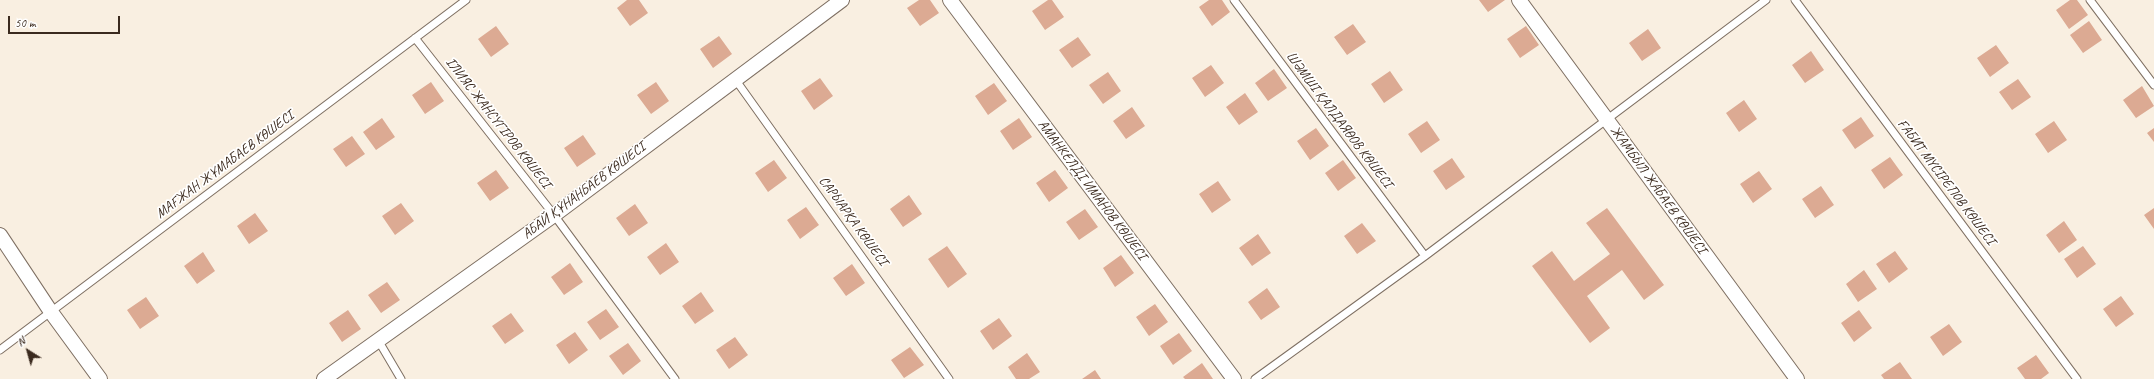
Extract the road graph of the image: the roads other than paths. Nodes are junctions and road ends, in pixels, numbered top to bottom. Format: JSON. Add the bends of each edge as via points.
{"nodes":[{"id":1,"x":466,"y":0,"type":"edge"},
{"id":2,"x":842,"y":0,"type":"edge"},
{"id":3,"x":950,"y":0,"type":"edge"},
{"id":4,"x":1234,"y":0,"type":"edge"},
{"id":5,"x":1519,"y":0,"type":"edge"},
{"id":6,"x":1766,"y":0,"type":"edge"},
{"id":7,"x":1795,"y":0,"type":"edge"},
{"id":8,"x":2090,"y":0,"type":"edge"},
{"id":9,"x":415,"y":38,"type":"junction"},
{"id":10,"x":735,"y":79,"type":"junction"},
{"id":11,"x":2154,"y":85,"type":"edge"},
{"id":12,"x":1607,"y":120,"type":"junction"},
{"id":13,"x":554,"y":215,"type":"junction"},
{"id":14,"x":0,"y":235,"type":"edge"},
{"id":15,"x":1425,"y":256,"type":"junction"},
{"id":16,"x":51,"y":312,"type":"junction"},
{"id":17,"x":378,"y":340,"type":"junction"},
{"id":18,"x":0,"y":350,"type":"edge"},
{"id":19,"x":100,"y":379,"type":"edge"},
{"id":20,"x":324,"y":379,"type":"edge"},
{"id":21,"x":401,"y":379,"type":"edge"},
{"id":22,"x":675,"y":379,"type":"edge"},
{"id":23,"x":949,"y":379,"type":"edge"},
{"id":24,"x":1234,"y":379,"type":"edge"},
{"id":25,"x":1255,"y":379,"type":"edge"},
{"id":26,"x":1797,"y":379,"type":"edge"},
{"id":27,"x":2077,"y":379,"type":"edge"}],
"edges":[{"from":1,"to":9,"type":"lane","name":"МАҒЖАН ЖҰМАБАЕВ КӨШЕСІ"},
{"from":2,"to":10,"type":"street","name":"АБАЙ ҚҰНАНБАЕВ КӨШЕСІ"},
{"from":3,"to":24,"type":"street","name":"АМАНКЕЛДІ ИМАНОВ КӨШЕСІ"},
{"from":4,"to":15,"type":"lane","name":"ШӘМШІ ҚАЛДАЯӨОВ КӨШЕСІ"},
{"from":5,"to":12,"type":"street","name":"ЖАМБЫЛ ЖАБАЕВ КӨШЕСІ"},
{"from":6,"to":12,"type":"lane"},
{"from":7,"to":27,"type":"lane","name":"ҒАБИТ МҮСІРЕПОВ КӨШЕСІ"},
{"from":8,"to":11,"type":"lane"},
{"from":9,"to":13,"type":"lane","name":"ІЛИЯС ЖАНСҮГІРОВ КӨШЕСІ"},
{"from":9,"to":16,"type":"lane","name":"МАҒЖАН ЖҰМАБАЕВ КӨШЕСІ"},
{"from":10,"to":13,"type":"street","name":"АБАЙ ҚҰНАНБАЕВ КӨШЕСІ"},
{"from":10,"to":23,"type":"lane","name":"САРЫАРҚА КӨШЕСІ"},
{"from":12,"to":15,"type":"lane"},
{"from":12,"to":26,"type":"street","name":"ЖАМБЫЛ ЖАБАЕВ КӨШЕСІ"},
{"from":13,"to":17,"type":"street","name":"АБАЙ ҚҰНАНБАЕВ КӨШЕСІ"},
{"from":13,"to":22,"type":"lane","name":"ІЛИЯС ЖАНСҮГІРОВ КӨШЕСІ"},
{"from":14,"to":16,"type":"street"},
{"from":15,"to":25,"type":"lane"},
{"from":16,"to":18,"type":"lane","name":"МАҒЖАН ЖҰМАБАЕВ КӨШЕСІ"},
{"from":16,"to":19,"type":"street"},
{"from":17,"to":20,"type":"street","name":"АБАЙ ҚҰНАНБАЕВ КӨШЕСІ"},
{"from":17,"to":21,"type":"lane"}]}
